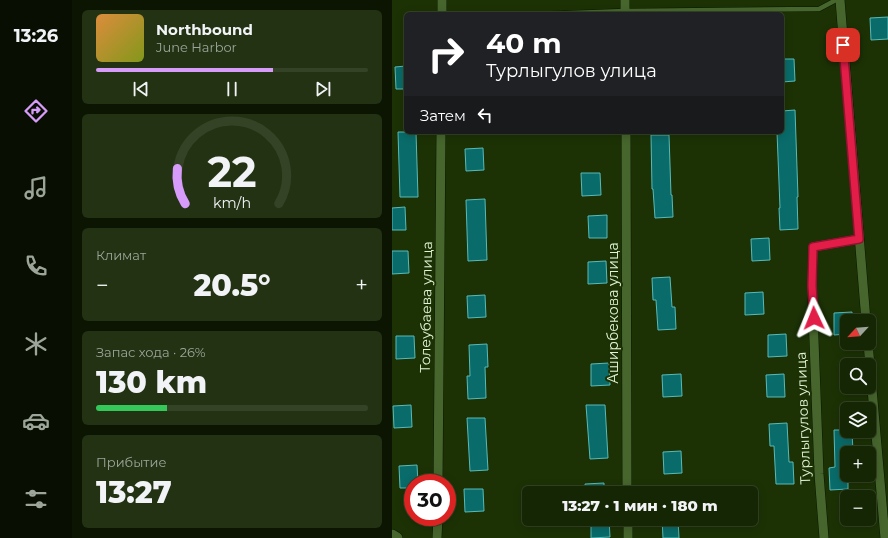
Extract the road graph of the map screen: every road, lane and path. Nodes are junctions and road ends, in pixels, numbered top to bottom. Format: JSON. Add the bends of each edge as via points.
{"nodes":[{"id":1,"x":442,"y":0,"type":"edge"},
{"id":2,"x":625,"y":0,"type":"edge"},
{"id":3,"x":836,"y":0,"type":"edge"},
{"id":4,"x":840,"y":0,"type":"edge"},
{"id":5,"x":442,"y":12,"type":"edge"},
{"id":6,"x":625,"y":12,"type":"edge"},
{"id":7,"x":674,"y":12,"type":"edge"},
{"id":8,"x":441,"y":134,"type":"edge"},
{"id":9,"x":626,"y":134,"type":"edge"},
{"id":10,"x":859,"y":239,"type":"junction"},
{"id":11,"x":865,"y":314,"type":"edge"},
{"id":12,"x":869,"y":350,"type":"edge"},
{"id":13,"x":438,"y":474,"type":"edge"},
{"id":14,"x":627,"y":486,"type":"edge"},
{"id":15,"x":438,"y":526,"type":"edge"},
{"id":16,"x":628,"y":526,"type":"edge"},
{"id":17,"x":392,"y":535,"type":"edge"},
{"id":18,"x":396,"y":538,"type":"edge"},
{"id":19,"x":437,"y":538,"type":"edge"},
{"id":20,"x":628,"y":538,"type":"edge"},
{"id":21,"x":824,"y":538,"type":"edge"},
{"id":22,"x":885,"y":538,"type":"edge"}],
"edges":[{"from":1,"to":5,"type":"street"},
{"from":2,"to":6,"type":"street"},
{"from":3,"to":7,"type":"lane","via":[[819,9]]},
{"from":4,"to":10,"type":"street"},
{"from":8,"to":13,"type":"street","name":"Толеубаева улица"},
{"from":9,"to":14,"type":"street","name":"Аширбекова улица"},
{"from":10,"to":11,"type":"street"},
{"from":10,"to":21,"type":"street","name":"Турлыгулов улица","via":[[813,247],[818,466]]},
{"from":12,"to":22,"type":"street"},
{"from":15,"to":19,"type":"street"},
{"from":16,"to":20,"type":"street"},
{"from":17,"to":18,"type":"street"}]}
